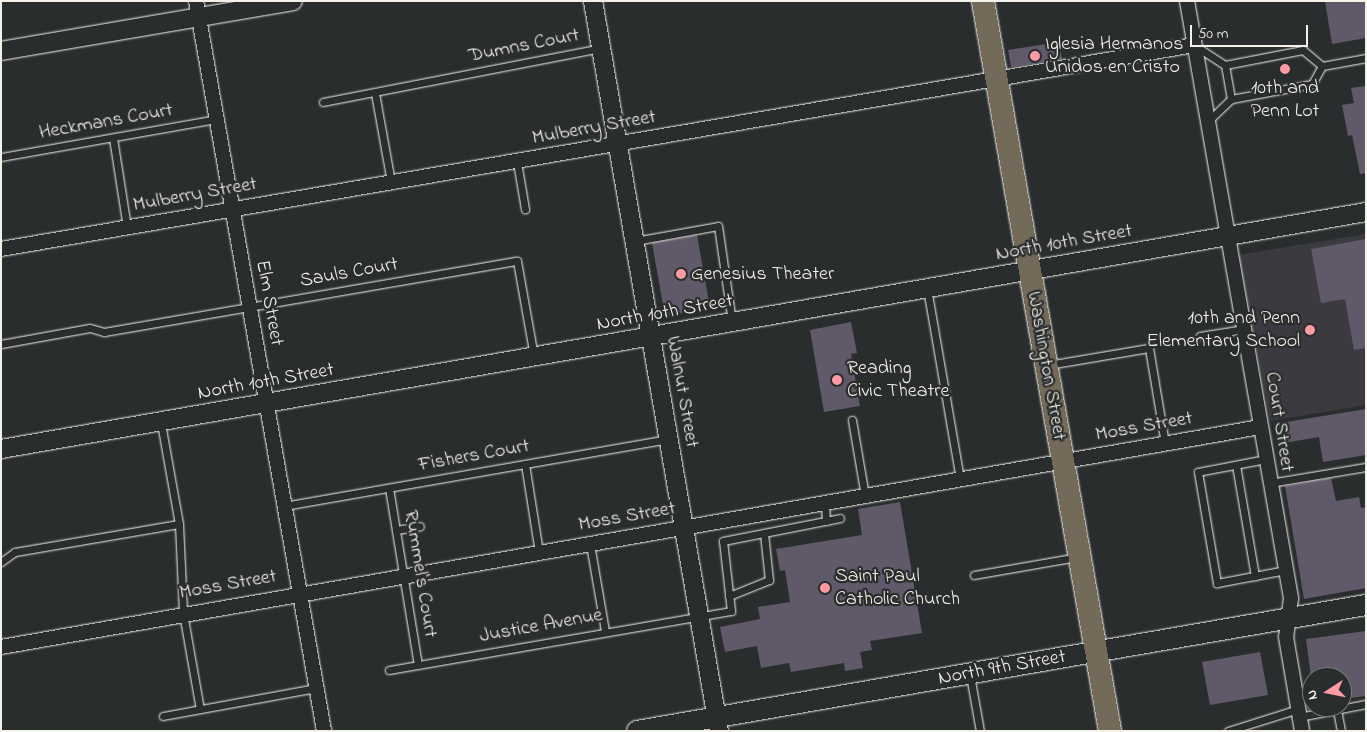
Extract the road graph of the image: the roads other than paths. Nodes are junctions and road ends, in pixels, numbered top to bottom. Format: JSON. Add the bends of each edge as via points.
{"nodes":[{"id":1,"x":293,"y":1,"type":"edge"},
{"id":2,"x":593,"y":1,"type":"edge"},
{"id":3,"x":983,"y":1,"type":"edge"},
{"id":4,"x":1187,"y":1,"type":"edge"},
{"id":5,"x":198,"y":9,"type":"edge"},
{"id":6,"x":1194,"y":45,"type":"junction"},
{"id":7,"x":601,"y":48,"type":"junction"},
{"id":8,"x":1,"y":51,"type":"edge"},
{"id":9,"x":1366,"y":58,"type":"edge"},
{"id":10,"x":1225,"y":65,"type":"junction"},
{"id":11,"x":1322,"y":66,"type":"junction"},
{"id":12,"x":997,"y":78,"type":"junction"},
{"id":13,"x":375,"y":93,"type":"junction"},
{"id":14,"x":1231,"y":99,"type":"junction"},
{"id":15,"x":323,"y":102,"type":"dead end"},
{"id":16,"x":217,"y":119,"type":"junction"},
{"id":17,"x":1208,"y":122,"type":"junction"},
{"id":18,"x":113,"y":138,"type":"junction"},
{"id":19,"x":618,"y":144,"type":"junction"},
{"id":20,"x":1,"y":157,"type":"edge"},
{"id":21,"x":517,"y":162,"type":"junction"},
{"id":22,"x":391,"y":182,"type":"junction"},
{"id":23,"x":232,"y":208,"type":"junction"},
{"id":24,"x":525,"y":208,"type":"dead end"},
{"id":25,"x":1366,"y":212,"type":"edge"},
{"id":26,"x":127,"y":227,"type":"junction"},
{"id":27,"x":1227,"y":236,"type":"junction"},
{"id":28,"x":634,"y":241,"type":"junction"},
{"id":29,"x":1,"y":249,"type":"edge"},
{"id":30,"x":1030,"y":271,"type":"junction"},
{"id":31,"x":927,"y":288,"type":"junction"},
{"id":32,"x":250,"y":307,"type":"junction"},
{"id":33,"x":732,"y":323,"type":"junction"},
{"id":34,"x":1244,"y":329,"type":"junction"},
{"id":35,"x":1200,"y":336,"type":"dead end"},
{"id":36,"x":652,"y":337,"type":"junction"},
{"id":37,"x":1,"y":344,"type":"edge"},
{"id":38,"x":534,"y":358,"type":"junction"},
{"id":39,"x":1046,"y":366,"type":"junction"},
{"id":40,"x":267,"y":404,"type":"junction"},
{"id":41,"x":852,"y":420,"type":"dead end"},
{"id":42,"x":161,"y":422,"type":"junction"},
{"id":43,"x":1260,"y":427,"type":"junction"},
{"id":44,"x":669,"y":439,"type":"junction"},
{"id":45,"x":1165,"y":444,"type":"junction"},
{"id":46,"x":1,"y":449,"type":"edge"},
{"id":47,"x":1266,"y":459,"type":"junction"},
{"id":48,"x":1063,"y":462,"type":"junction"},
{"id":49,"x":525,"y":464,"type":"junction"},
{"id":50,"x":1236,"y":465,"type":"junction"},
{"id":51,"x":1366,"y":467,"type":"edge"},
{"id":52,"x":960,"y":479,"type":"junction"},
{"id":53,"x":1269,"y":483,"type":"junction"},
{"id":54,"x":389,"y":488,"type":"junction"},
{"id":55,"x":865,"y":496,"type":"junction"},
{"id":56,"x":825,"y":503,"type":"junction"},
{"id":57,"x":284,"y":506,"type":"junction"},
{"id":58,"x":840,"y":518,"type":"dead end"},
{"id":59,"x":826,"y":521,"type":"junction"},
{"id":60,"x":179,"y":524,"type":"junction"},
{"id":61,"x":420,"y":526,"type":"dead end"},
{"id":62,"x":684,"y":528,"type":"junction"},
{"id":63,"x":396,"y":530,"type":"junction"},
{"id":64,"x":764,"y":533,"type":"junction"},
{"id":65,"x":590,"y":544,"type":"junction"},
{"id":66,"x":540,"y":552,"type":"junction"},
{"id":67,"x":1079,"y":557,"type":"junction"},
{"id":68,"x":1,"y":562,"type":"edge"},
{"id":69,"x":1286,"y":570,"type":"junction"},
{"id":70,"x":974,"y":575,"type":"dead end"},
{"id":71,"x":404,"y":576,"type":"junction"},
{"id":72,"x":1255,"y":576,"type":"junction"},
{"id":73,"x":300,"y":593,"type":"junction"},
{"id":74,"x":729,"y":596,"type":"junction"},
{"id":75,"x":1366,"y":605,"type":"edge"},
{"id":76,"x":183,"y":613,"type":"junction"},
{"id":77,"x":699,"y":614,"type":"junction"},
{"id":78,"x":1288,"y":618,"type":"junction"},
{"id":79,"x":605,"y":631,"type":"junction"},
{"id":80,"x":1,"y":646,"type":"edge"},
{"id":81,"x":1096,"y":652,"type":"junction"},
{"id":82,"x":418,"y":665,"type":"junction"},
{"id":83,"x":388,"y":670,"type":"dead end"},
{"id":84,"x":970,"y":673,"type":"junction"},
{"id":85,"x":316,"y":688,"type":"junction"},
{"id":86,"x":1366,"y":704,"type":"edge"},
{"id":87,"x":1352,"y":707,"type":"edge"},
{"id":88,"x":200,"y":709,"type":"junction"},
{"id":89,"x":163,"y":716,"type":"dead end"},
{"id":90,"x":1338,"y":717,"type":"edge"},
{"id":91,"x":1300,"y":719,"type":"edge"},
{"id":92,"x":718,"y":724,"type":"edge"},
{"id":93,"x":324,"y":731,"type":"edge"},
{"id":94,"x":637,"y":731,"type":"edge"},
{"id":95,"x":980,"y":731,"type":"edge"},
{"id":96,"x":1110,"y":731,"type":"edge"},
{"id":97,"x":1228,"y":731,"type":"edge"},
{"id":98,"x":1341,"y":731,"type":"edge"}],
"edges":[{"from":1,"to":5,"type":"street"},
{"from":2,"to":7,"type":"street","name":"Walnut Street"},
{"from":3,"to":12,"type":"main road","name":"Washington Street"},
{"from":4,"to":6,"type":"street","name":"Court Street"},
{"from":5,"to":8,"type":"street"},
{"from":5,"to":16,"type":"street","name":"Elm Street"},
{"from":6,"to":10,"type":"lane"},
{"from":6,"to":12,"type":"street","name":"Mulberry Street"},
{"from":6,"to":17,"type":"street","name":"Court Street"},
{"from":7,"to":13,"type":"lane","name":"Dumns Court"},
{"from":7,"to":19,"type":"street","name":"Walnut Street"},
{"from":9,"to":11,"type":"lane"},
{"from":10,"to":11,"type":"lane","via":[[1303,50]]},
{"from":10,"to":14,"type":"lane"},
{"from":11,"to":14,"type":"lane","via":[[1312,84]]},
{"from":12,"to":19,"type":"street","name":"Mulberry Street"},
{"from":12,"to":30,"type":"main road","name":"Washington Street"},
{"from":13,"to":15,"type":"lane","name":"Dumns Court"},
{"from":13,"to":22,"type":"lane"},
{"from":14,"to":17,"type":"lane"},
{"from":16,"to":18,"type":"lane","name":"Heckmans Court"},
{"from":16,"to":23,"type":"street","name":"Elm Street"},
{"from":17,"to":27,"type":"street","name":"Court Street"},
{"from":18,"to":20,"type":"lane","name":"Heckmans Court"},
{"from":18,"to":26,"type":"lane"},
{"from":19,"to":21,"type":"street","name":"Mulberry Street"},
{"from":19,"to":28,"type":"street","name":"Walnut Street"},
{"from":21,"to":22,"type":"street","name":"Mulberry Street"},
{"from":21,"to":24,"type":"lane"},
{"from":22,"to":23,"type":"street","name":"Mulberry Street"},
{"from":23,"to":26,"type":"street","name":"Mulberry Street"},
{"from":23,"to":32,"type":"street","name":"Elm Street"},
{"from":25,"to":27,"type":"street","name":"North 10th Street"},
{"from":26,"to":29,"type":"street","name":"Mulberry Street"},
{"from":27,"to":30,"type":"street","name":"North 10th Street"},
{"from":27,"to":34,"type":"street","name":"Court Street"},
{"from":28,"to":33,"type":"lane","via":[[718,226]]},
{"from":28,"to":36,"type":"street","name":"Walnut Street"},
{"from":30,"to":31,"type":"street","name":"North 10th Street"},
{"from":30,"to":39,"type":"main road","name":"Washington Street"},
{"from":31,"to":33,"type":"street","name":"North 10th Street"},
{"from":31,"to":52,"type":"lane"},
{"from":32,"to":37,"type":"lane","name":"Sauls Court","via":[[104,332],[90,328]]},
{"from":32,"to":38,"type":"lane","name":"Sauls Court","via":[[517,261]]},
{"from":32,"to":40,"type":"street","name":"Elm Street"},
{"from":33,"to":36,"type":"street","name":"North 10th Street"},
{"from":34,"to":35,"type":"lane"},
{"from":34,"to":43,"type":"street","name":"Court Street"},
{"from":36,"to":38,"type":"street","name":"North 10th Street"},
{"from":36,"to":44,"type":"street","name":"Walnut Street"},
{"from":38,"to":40,"type":"street","name":"North 10th Street"},
{"from":39,"to":45,"type":"lane","via":[[1149,348]]},
{"from":39,"to":48,"type":"main road","name":"Washington Street"},
{"from":40,"to":42,"type":"street","name":"North 10th Street"},
{"from":40,"to":57,"type":"street","name":"Elm Street"},
{"from":41,"to":55,"type":"lane"},
{"from":42,"to":46,"type":"street","name":"North 10th Street"},
{"from":42,"to":60,"type":"lane"},
{"from":43,"to":45,"type":"street","name":"Moss Street"},
{"from":43,"to":47,"type":"street","name":"Court Street"},
{"from":44,"to":49,"type":"lane","name":"Fishers Court"},
{"from":44,"to":62,"type":"street","name":"Walnut Street"},
{"from":45,"to":48,"type":"street","name":"Moss Street"},
{"from":47,"to":50,"type":"lane"},
{"from":47,"to":53,"type":"street","name":"Court Street"},
{"from":48,"to":52,"type":"street","name":"Moss Street"},
{"from":48,"to":67,"type":"main road","name":"Washington Street"},
{"from":49,"to":54,"type":"lane","name":"Fishers Court"},
{"from":49,"to":66,"type":"lane"},
{"from":50,"to":72,"type":"lane"},
{"from":50,"to":72,"type":"lane","via":[[1198,472],[1218,583]]},
{"from":51,"to":53,"type":"lane"},
{"from":52,"to":55,"type":"street","name":"Moss Street"},
{"from":53,"to":69,"type":"street","name":"Court Street"},
{"from":54,"to":57,"type":"lane","name":"Fishers Court"},
{"from":54,"to":63,"type":"lane","name":"Rummel's Court"},
{"from":55,"to":56,"type":"street","name":"Moss Street"},
{"from":56,"to":59,"type":"lane"},
{"from":56,"to":62,"type":"street","name":"Moss Street"},
{"from":57,"to":73,"type":"street","name":"Elm Street"},
{"from":58,"to":59,"type":"lane"},
{"from":59,"to":64,"type":"lane"},
{"from":60,"to":68,"type":"lane","via":[[15,552]]},
{"from":60,"to":76,"type":"lane"},
{"from":61,"to":63,"type":"lane"},
{"from":62,"to":65,"type":"street","name":"Moss Street"},
{"from":62,"to":77,"type":"street","name":"Walnut Street"},
{"from":63,"to":71,"type":"lane","name":"Rummel's Court"},
{"from":64,"to":74,"type":"lane","via":[[769,580]]},
{"from":64,"to":74,"type":"lane","via":[[722,541]]},
{"from":65,"to":66,"type":"street","name":"Moss Street"},
{"from":65,"to":79,"type":"lane"},
{"from":66,"to":71,"type":"street","name":"Moss Street"},
{"from":67,"to":70,"type":"lane"},
{"from":67,"to":81,"type":"main road","name":"Washington Street"},
{"from":69,"to":72,"type":"lane"},
{"from":69,"to":78,"type":"street","name":"Court Street","via":[[1291,598]]},
{"from":71,"to":73,"type":"street","name":"Moss Street"},
{"from":71,"to":82,"type":"lane","name":"Rummel's Court"},
{"from":73,"to":76,"type":"street","name":"Moss Street"},
{"from":73,"to":85,"type":"street","name":"Elm Street"},
{"from":74,"to":77,"type":"lane","name":"Justice Avenue","via":[[731,611]]},
{"from":75,"to":78,"type":"main road","name":"North 9th Street"},
{"from":76,"to":80,"type":"street","name":"Moss Street"},
{"from":76,"to":88,"type":"lane"},
{"from":77,"to":79,"type":"lane","name":"Justice Avenue"},
{"from":77,"to":92,"type":"street","name":"Walnut Street"},
{"from":78,"to":81,"type":"main road","name":"North 9th Street"},
{"from":78,"to":91,"type":"street","name":"Court Street","via":[[1286,637]]},
{"from":79,"to":82,"type":"lane","name":"Justice Avenue"},
{"from":81,"to":84,"type":"main road","name":"North 9th Street"},
{"from":81,"to":96,"type":"main road","name":"Washington Street"},
{"from":82,"to":83,"type":"lane","name":"Justice Avenue"},
{"from":84,"to":92,"type":"main road","name":"North 9th Street"},
{"from":84,"to":95,"type":"lane"},
{"from":85,"to":88,"type":"lane"},
{"from":85,"to":93,"type":"street","name":"Elm Street"},
{"from":86,"to":87,"type":"lane"},
{"from":88,"to":89,"type":"lane"},
{"from":90,"to":98,"type":"lane"},
{"from":91,"to":97,"type":"lane"},
{"from":92,"to":94,"type":"main road","name":"North 9th Street"}]}
